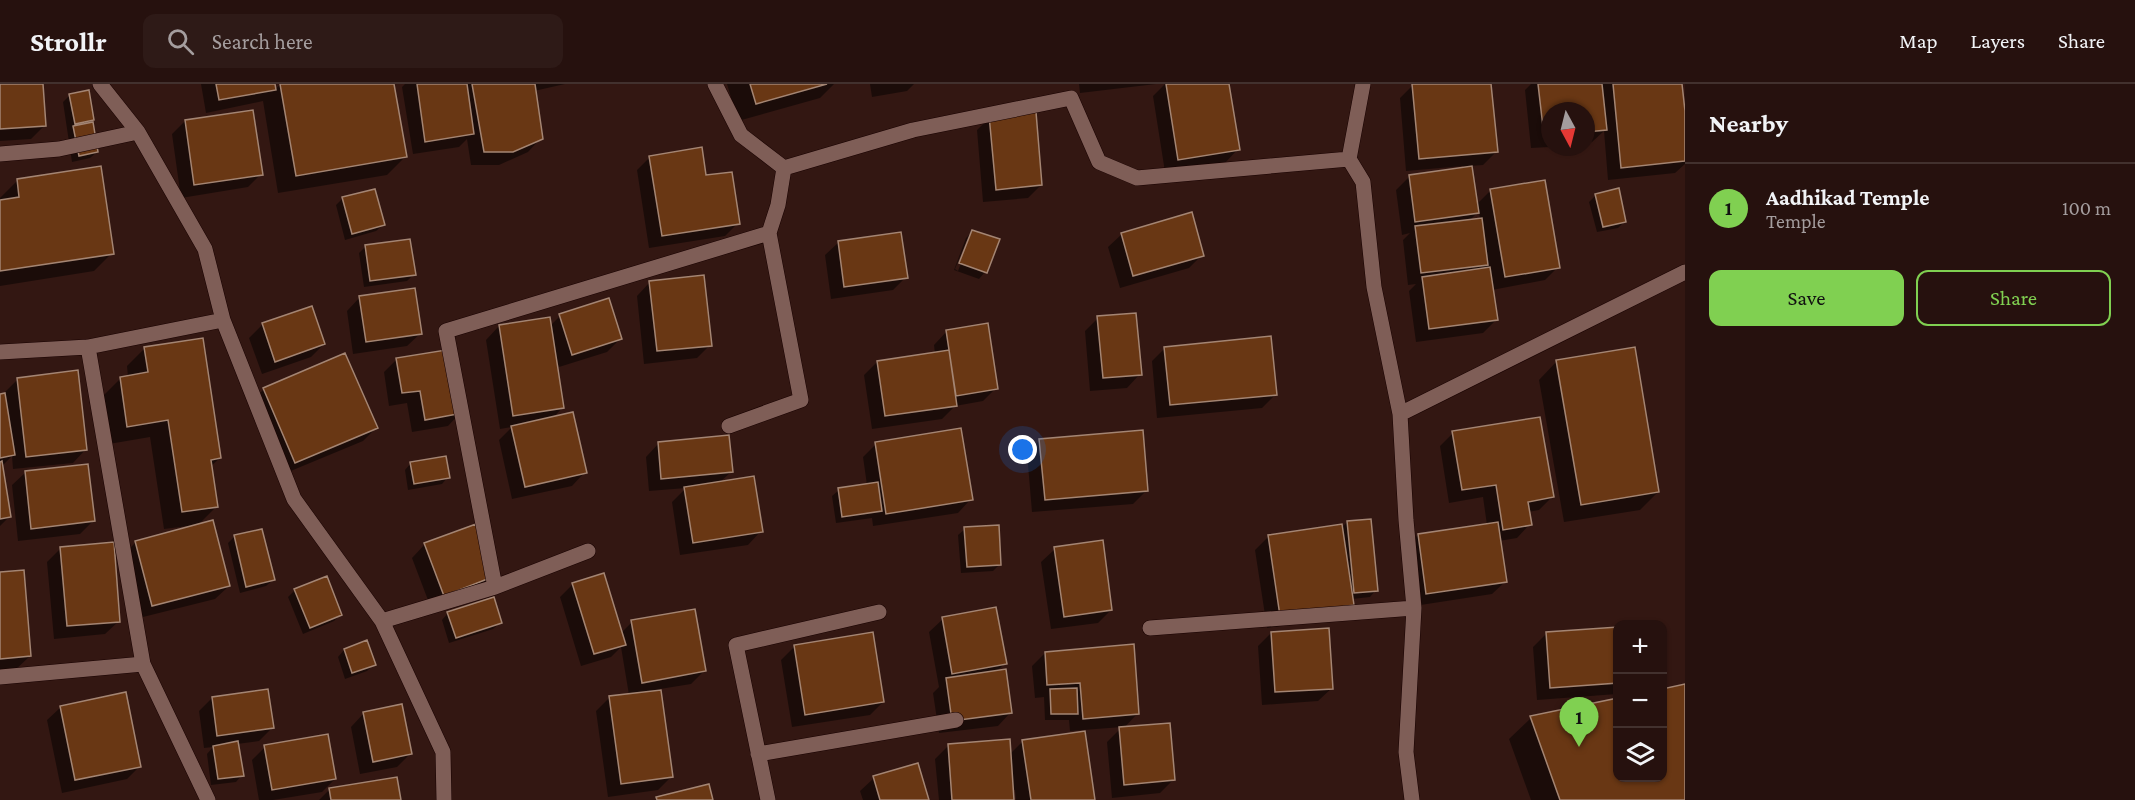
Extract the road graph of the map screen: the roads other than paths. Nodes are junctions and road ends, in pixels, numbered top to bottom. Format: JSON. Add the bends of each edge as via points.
{"nodes":[{"id":1,"x":100,"y":84,"type":"edge"},
{"id":2,"x":715,"y":84,"type":"edge"},
{"id":3,"x":1363,"y":84,"type":"edge"},
{"id":4,"x":1069,"y":91,"type":"edge"},
{"id":5,"x":138,"y":132,"type":"junction"},
{"id":6,"x":0,"y":154,"type":"edge"},
{"id":7,"x":1349,"y":159,"type":"junction"},
{"id":8,"x":784,"y":168,"type":"junction"},
{"id":9,"x":769,"y":232,"type":"junction"},
{"id":10,"x":1685,"y":272,"type":"edge"},
{"id":11,"x":223,"y":320,"type":"junction"},
{"id":12,"x":88,"y":347,"type":"junction"},
{"id":13,"x":0,"y":352,"type":"edge"},
{"id":14,"x":1400,"y":414,"type":"junction"},
{"id":15,"x":729,"y":426,"type":"dead end"},
{"id":16,"x":588,"y":551,"type":"dead end"},
{"id":17,"x":495,"y":588,"type":"junction"},
{"id":18,"x":1414,"y":608,"type":"junction"},
{"id":19,"x":879,"y":612,"type":"dead end"},
{"id":20,"x":382,"y":621,"type":"junction"},
{"id":21,"x":1149,"y":628,"type":"dead end"},
{"id":22,"x":143,"y":664,"type":"junction"},
{"id":23,"x":0,"y":677,"type":"edge"},
{"id":24,"x":956,"y":720,"type":"dead end"},
{"id":25,"x":758,"y":754,"type":"junction"},
{"id":26,"x":208,"y":800,"type":"edge"},
{"id":27,"x":444,"y":800,"type":"edge"},
{"id":28,"x":768,"y":800,"type":"edge"},
{"id":29,"x":1412,"y":800,"type":"edge"}],
"edges":[{"from":1,"to":5,"type":"street"},
{"from":2,"to":8,"type":"street","via":[[741,135]]},
{"from":3,"to":7,"type":"street"},
{"from":4,"to":7,"type":"street","via":[[1099,162],[1137,178]]},
{"from":4,"to":8,"type":"street","via":[[913,130]]},
{"from":5,"to":6,"type":"street","via":[[59,149]]},
{"from":5,"to":11,"type":"street","via":[[205,249]]},
{"from":7,"to":14,"type":"street","via":[[1363,182],[1374,287]]},
{"from":8,"to":9,"type":"street"},
{"from":9,"to":15,"type":"street","via":[[801,400]]},
{"from":9,"to":17,"type":"street","via":[[446,331]]},
{"from":10,"to":14,"type":"street"},
{"from":11,"to":12,"type":"street"},
{"from":11,"to":20,"type":"street","via":[[294,499]]},
{"from":12,"to":13,"type":"street"},
{"from":12,"to":22,"type":"street"},
{"from":14,"to":18,"type":"street"},
{"from":16,"to":17,"type":"street"},
{"from":17,"to":20,"type":"street"},
{"from":18,"to":21,"type":"street"},
{"from":18,"to":29,"type":"street","via":[[1406,752]]},
{"from":19,"to":25,"type":"street","via":[[736,645]]},
{"from":20,"to":27,"type":"street","via":[[443,752]]},
{"from":22,"to":23,"type":"street"},
{"from":22,"to":26,"type":"street"},
{"from":24,"to":25,"type":"street"},
{"from":25,"to":28,"type":"street"}]}
